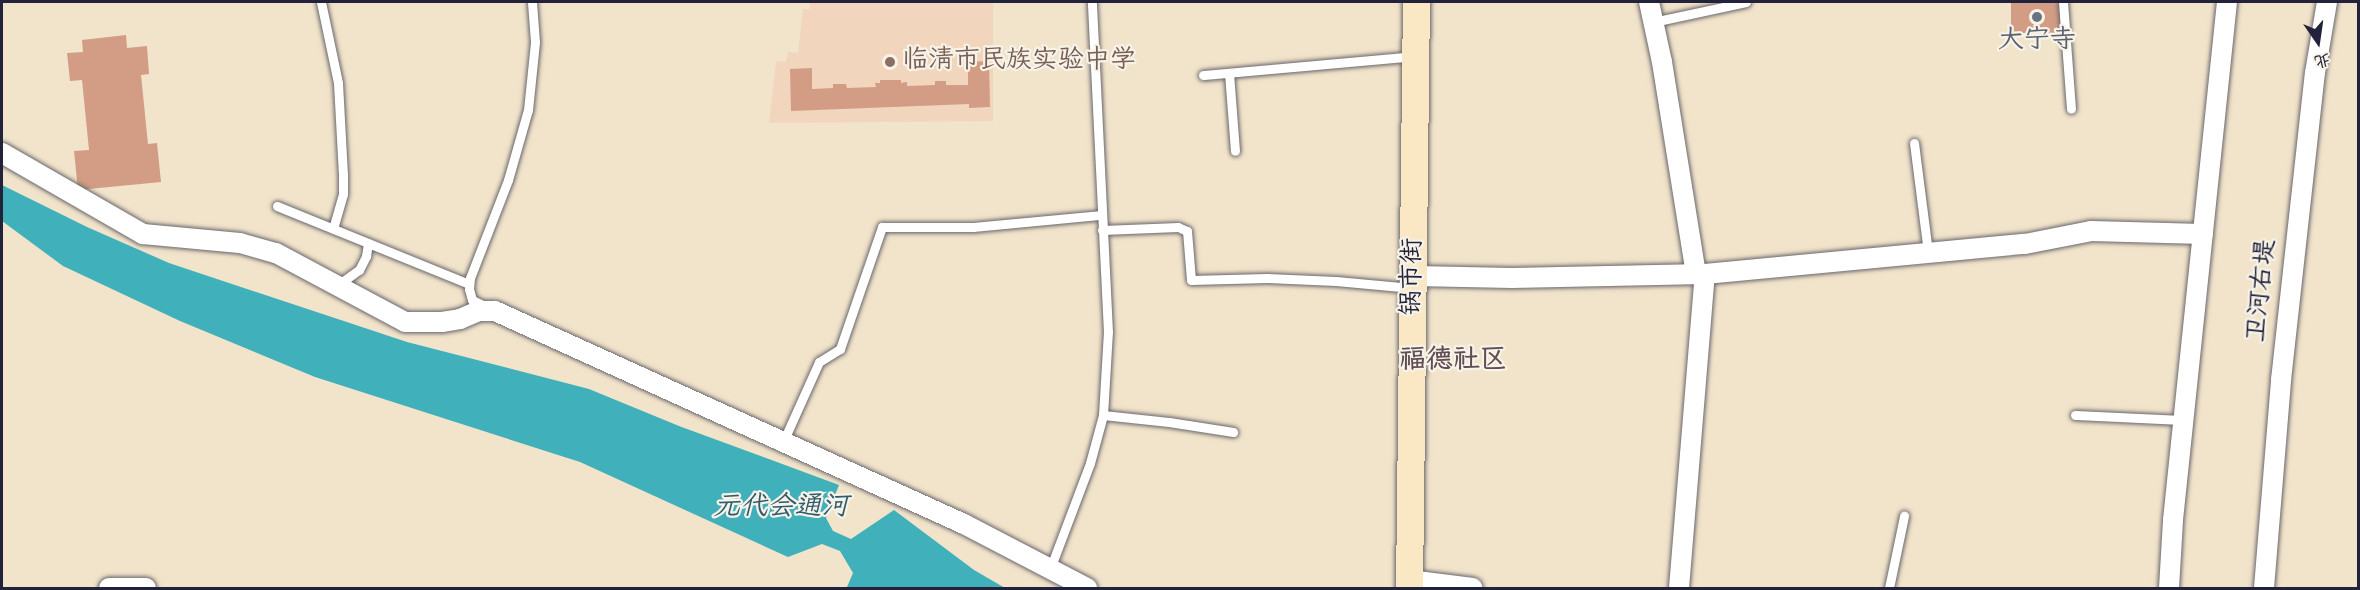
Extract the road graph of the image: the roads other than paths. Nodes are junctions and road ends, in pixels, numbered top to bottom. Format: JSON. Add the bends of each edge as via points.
{"nodes":[{"id":1,"x":321,"y":2,"type":"edge"},
{"id":2,"x":532,"y":2,"type":"edge"},
{"id":3,"x":1092,"y":2,"type":"edge"},
{"id":4,"x":1416,"y":2,"type":"edge"},
{"id":5,"x":1649,"y":2,"type":"edge"},
{"id":6,"x":1746,"y":2,"type":"edge"},
{"id":7,"x":2063,"y":2,"type":"edge"},
{"id":8,"x":2227,"y":2,"type":"edge"},
{"id":9,"x":2327,"y":2,"type":"edge"},
{"id":10,"x":1653,"y":22,"type":"junction"},
{"id":11,"x":1416,"y":56,"type":"junction"},
{"id":12,"x":1228,"y":74,"type":"junction"},
{"id":13,"x":1203,"y":75,"type":"dead end"},
{"id":14,"x":2071,"y":110,"type":"dead end"},
{"id":15,"x":1914,"y":143,"type":"dead end"},
{"id":16,"x":1235,"y":151,"type":"dead end"},
{"id":17,"x":2,"y":153,"type":"edge"},
{"id":18,"x":277,"y":206,"type":"dead end"},
{"id":19,"x":1101,"y":215,"type":"junction"},
{"id":20,"x":333,"y":229,"type":"junction"},
{"id":21,"x":1102,"y":230,"type":"junction"},
{"id":22,"x":2203,"y":234,"type":"junction"},
{"id":23,"x":368,"y":243,"type":"junction"},
{"id":24,"x":1928,"y":253,"type":"junction"},
{"id":25,"x":1701,"y":274,"type":"junction"},
{"id":26,"x":1414,"y":282,"type":"junction"},
{"id":27,"x":469,"y":284,"type":"junction"},
{"id":28,"x":337,"y":286,"type":"junction"},
{"id":29,"x":495,"y":311,"type":"junction"},
{"id":30,"x":2075,"y":415,"type":"dead end"},
{"id":31,"x":1103,"y":416,"type":"junction"},
{"id":32,"x":2183,"y":420,"type":"junction"},
{"id":33,"x":1233,"y":432,"type":"dead end"},
{"id":34,"x":783,"y":442,"type":"junction"},
{"id":35,"x":1904,"y":516,"type":"dead end"},
{"id":36,"x":1050,"y":569,"type":"junction"},
{"id":37,"x":1409,"y":584,"type":"edge"},
{"id":38,"x":109,"y":588,"type":"edge"},
{"id":39,"x":146,"y":588,"type":"edge"},
{"id":40,"x":1087,"y":588,"type":"edge"},
{"id":41,"x":1473,"y":588,"type":"edge"},
{"id":42,"x":1679,"y":588,"type":"edge"},
{"id":43,"x":1889,"y":588,"type":"edge"},
{"id":44,"x":2169,"y":588,"type":"edge"},
{"id":45,"x":2264,"y":588,"type":"edge"}],
"edges":[{"from":1,"to":20,"type":"lane","via":[[338,83],[344,174]]},
{"from":2,"to":27,"type":"lane","via":[[535,42],[528,110],[508,180]]},
{"from":3,"to":19,"type":"lane"},
{"from":4,"to":11,"type":"street","name":"锅市街"},
{"from":5,"to":10,"type":"street"},
{"from":6,"to":10,"type":"lane"},
{"from":7,"to":14,"type":"lane"},
{"from":8,"to":22,"type":"street"},
{"from":9,"to":45,"type":"street","name":"卫河右堤","via":[[2315,73],[2281,380]]},
{"from":10,"to":25,"type":"street"},
{"from":11,"to":12,"type":"lane"},
{"from":11,"to":26,"type":"street","name":"锅市街"},
{"from":12,"to":13,"type":"lane"},
{"from":12,"to":16,"type":"lane"},
{"from":15,"to":24,"type":"lane"},
{"from":17,"to":28,"type":"street","via":[[143,234],[240,243],[276,254]]},
{"from":18,"to":20,"type":"lane"},
{"from":19,"to":21,"type":"lane"},
{"from":19,"to":34,"type":"lane","via":[[973,227],[882,227],[840,349],[819,362]]},
{"from":20,"to":23,"type":"lane"},
{"from":21,"to":26,"type":"lane","via":[[1178,227],[1187,231],[1191,280]]},
{"from":21,"to":31,"type":"lane","via":[[1108,332]]},
{"from":22,"to":24,"type":"street","via":[[2091,231],[2025,244]]},
{"from":22,"to":32,"type":"street"},
{"from":23,"to":27,"type":"lane"},
{"from":23,"to":28,"type":"lane","via":[[359,270]]},
{"from":24,"to":25,"type":"street"},
{"from":25,"to":26,"type":"street"},
{"from":25,"to":42,"type":"street"},
{"from":26,"to":37,"type":"street","name":"锅市街"},
{"from":27,"to":29,"type":"lane","via":[[472,300]]},
{"from":28,"to":29,"type":"street","via":[[405,322],[442,322],[479,311]]},
{"from":29,"to":34,"type":"street"},
{"from":30,"to":32,"type":"lane"},
{"from":31,"to":33,"type":"lane"},
{"from":31,"to":36,"type":"lane","via":[[1090,463]]},
{"from":32,"to":44,"type":"street"},
{"from":34,"to":36,"type":"street","via":[[964,524]]},
{"from":35,"to":43,"type":"lane"},
{"from":36,"to":40,"type":"street"},
{"from":37,"to":41,"type":"street"},
{"from":38,"to":39,"type":"street"}]}
